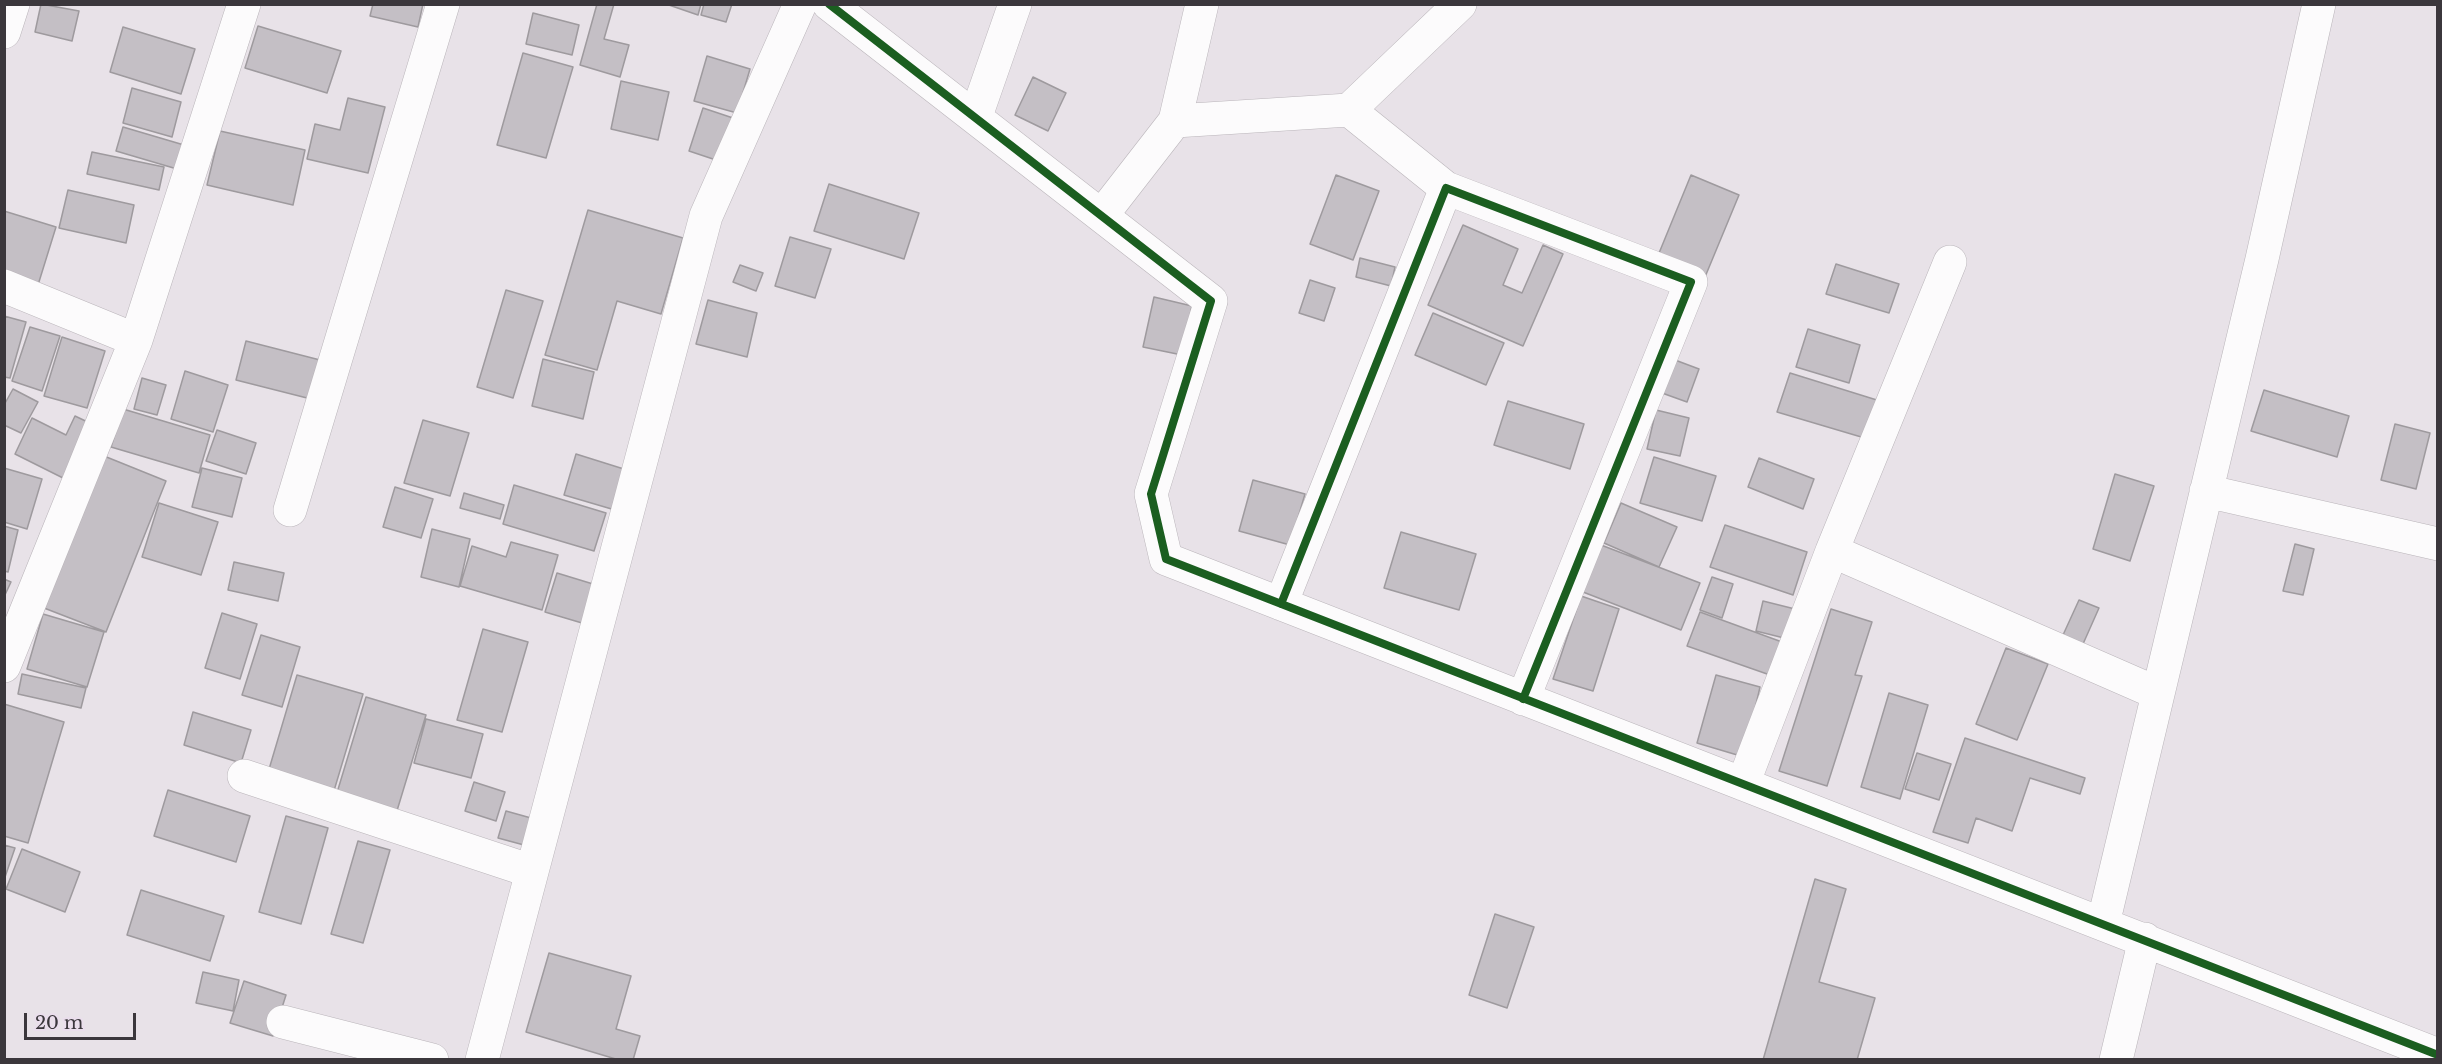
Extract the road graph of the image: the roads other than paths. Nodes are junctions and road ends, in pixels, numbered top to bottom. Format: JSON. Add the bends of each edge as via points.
{"nodes":[{"id":1,"x":13,"y":4,"type":"edge"},
{"id":2,"x":244,"y":4,"type":"edge"},
{"id":3,"x":443,"y":4,"type":"edge"},
{"id":4,"x":800,"y":4,"type":"edge"},
{"id":5,"x":829,"y":4,"type":"edge"},
{"id":6,"x":1015,"y":4,"type":"edge"},
{"id":7,"x":1202,"y":4,"type":"edge"},
{"id":8,"x":1460,"y":4,"type":"edge"},
{"id":9,"x":2319,"y":4,"type":"edge"},
{"id":10,"x":4,"y":32,"type":"edge"},
{"id":11,"x":1349,"y":110,"type":"junction"},
{"id":12,"x":976,"y":116,"type":"junction"},
{"id":13,"x":1175,"y":121,"type":"junction"},
{"id":14,"x":1446,"y":188,"type":"junction"},
{"id":15,"x":1102,"y":216,"type":"junction"},
{"id":16,"x":1950,"y":262,"type":"dead end"},
{"id":17,"x":4,"y":286,"type":"edge"},
{"id":18,"x":136,"y":339,"type":"junction"},
{"id":19,"x":2206,"y":491,"type":"junction"},
{"id":20,"x":290,"y":510,"type":"dead end"},
{"id":21,"x":2438,"y":544,"type":"edge"},
{"id":22,"x":1832,"y":551,"type":"junction"},
{"id":23,"x":1281,"y":604,"type":"junction"},
{"id":24,"x":4,"y":666,"type":"edge"},
{"id":25,"x":2157,"y":693,"type":"junction"},
{"id":26,"x":1523,"y":699,"type":"junction"},
{"id":27,"x":244,"y":776,"type":"dead end"},
{"id":28,"x":1743,"y":784,"type":"junction"},
{"id":29,"x":531,"y":871,"type":"junction"},
{"id":30,"x":2103,"y":924,"type":"junction"},
{"id":31,"x":2145,"y":939,"type":"junction"},
{"id":32,"x":283,"y":1022,"type":"dead end"},
{"id":33,"x":2438,"y":1055,"type":"edge"},
{"id":34,"x":432,"y":1059,"type":"edge"},
{"id":35,"x":482,"y":1059,"type":"edge"},
{"id":36,"x":2116,"y":1059,"type":"edge"}],
"edges":[{"from":1,"to":10,"type":"street"},
{"from":2,"to":18,"type":"street"},
{"from":3,"to":20,"type":"street"},
{"from":4,"to":29,"type":"street","via":[[706,216]]},
{"from":5,"to":12,"type":"street"},
{"from":6,"to":12,"type":"street"},
{"from":7,"to":13,"type":"street"},
{"from":8,"to":11,"type":"street"},
{"from":9,"to":19,"type":"street"},
{"from":11,"to":13,"type":"street"},
{"from":11,"to":14,"type":"street"},
{"from":12,"to":15,"type":"street"},
{"from":13,"to":15,"type":"street"},
{"from":14,"to":23,"type":"street"},
{"from":14,"to":26,"type":"street","via":[[1692,282]]},
{"from":15,"to":23,"type":"street","via":[[1211,301],[1151,494],[1166,559]]},
{"from":16,"to":22,"type":"street"},
{"from":17,"to":18,"type":"street"},
{"from":18,"to":24,"type":"street"},
{"from":19,"to":21,"type":"street"},
{"from":19,"to":25,"type":"street"},
{"from":22,"to":25,"type":"street"},
{"from":22,"to":28,"type":"street"},
{"from":23,"to":26,"type":"street"},
{"from":25,"to":30,"type":"street"},
{"from":26,"to":28,"type":"street"},
{"from":27,"to":29,"type":"street"},
{"from":28,"to":30,"type":"street"},
{"from":29,"to":35,"type":"street"},
{"from":30,"to":31,"type":"street"},
{"from":31,"to":33,"type":"street"},
{"from":31,"to":36,"type":"street"},
{"from":32,"to":34,"type":"street"}]}
